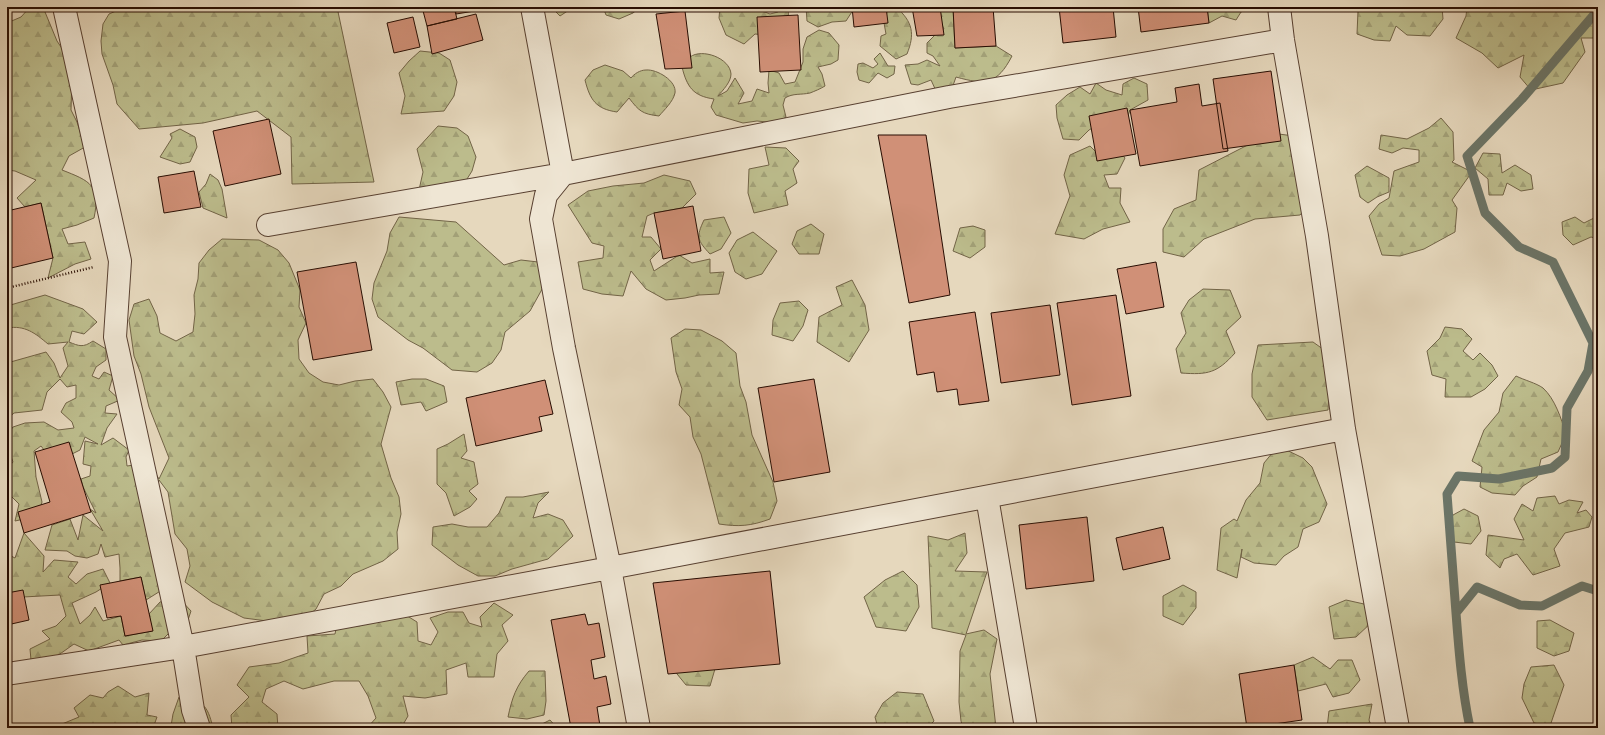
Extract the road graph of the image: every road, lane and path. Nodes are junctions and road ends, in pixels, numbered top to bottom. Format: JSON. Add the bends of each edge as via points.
{"nodes":[{"id":1,"x":64,"y":7,"type":"edge"},
{"id":2,"x":532,"y":7,"type":"edge"},
{"id":3,"x":1279,"y":7,"type":"edge"},
{"id":4,"x":1283,"y":40,"type":"junction"},
{"id":5,"x":563,"y":174,"type":"junction"},
{"id":6,"x":268,"y":225,"type":"dead end"},
{"id":7,"x":120,"y":261,"type":"junction"},
{"id":8,"x":7,"y":288,"type":"edge"},
{"id":9,"x":1344,"y":429,"type":"junction"},
{"id":10,"x":987,"y":497,"type":"junction"},
{"id":11,"x":610,"y":568,"type":"junction"},
{"id":12,"x":183,"y":647,"type":"junction"},
{"id":13,"x":7,"y":674,"type":"edge"},
{"id":14,"x":7,"y":723,"type":"edge"},
{"id":15,"x":9,"y":728,"type":"edge"},
{"id":16,"x":199,"y":728,"type":"edge"},
{"id":17,"x":639,"y":728,"type":"edge"},
{"id":18,"x":1026,"y":728,"type":"edge"},
{"id":19,"x":1398,"y":728,"type":"edge"}],
"edges":[{"from":1,"to":7,"type":"street"},
{"from":2,"to":5,"type":"street"},
{"from":3,"to":4,"type":"street"},
{"from":4,"to":5,"type":"street","via":[[949,97]]},
{"from":4,"to":9,"type":"street","via":[[1317,236]]},
{"from":5,"to":6,"type":"street"},
{"from":5,"to":11,"type":"street","via":[[546,195],[541,219],[564,348]]},
{"from":7,"to":8,"type":"path"},
{"from":7,"to":12,"type":"street","via":[[115,337]]},
{"from":9,"to":10,"type":"street"},
{"from":9,"to":19,"type":"street"},
{"from":10,"to":11,"type":"street"},
{"from":10,"to":18,"type":"street"},
{"from":11,"to":12,"type":"street"},
{"from":11,"to":17,"type":"street"},
{"from":12,"to":13,"type":"street"},
{"from":12,"to":16,"type":"street","via":[[193,710]]},
{"from":14,"to":15,"type":"path"}]}
